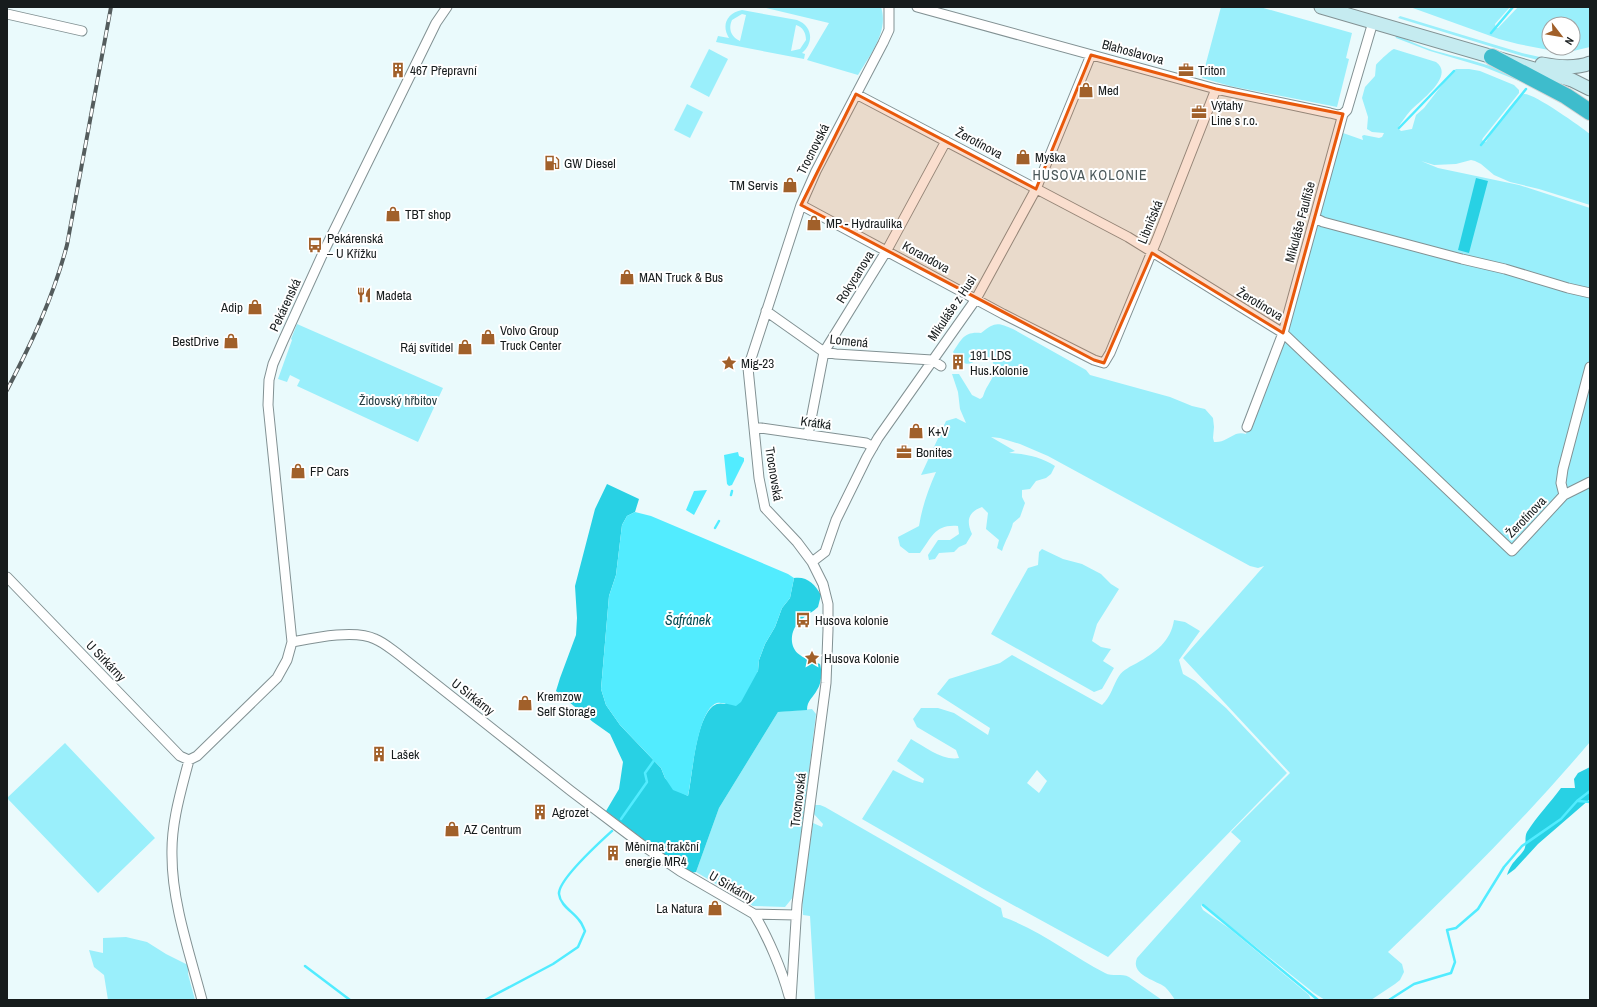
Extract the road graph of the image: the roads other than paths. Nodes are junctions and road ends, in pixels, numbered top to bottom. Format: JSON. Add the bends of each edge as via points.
{"nodes":[{"id":1,"x":447,"y":7,"type":"edge"},
{"id":2,"x":889,"y":7,"type":"edge"},
{"id":3,"x":917,"y":7,"type":"edge"},
{"id":4,"x":1321,"y":7,"type":"edge"},
{"id":5,"x":7,"y":14,"type":"edge"},
{"id":6,"x":1373,"y":22,"type":"junction"},
{"id":7,"x":82,"y":31,"type":"dead end"},
{"id":8,"x":1091,"y":55,"type":"junction"},
{"id":9,"x":1492,"y":57,"type":"junction"},
{"id":10,"x":1590,"y":63,"type":"edge"},
{"id":11,"x":1572,"y":80,"type":"junction"},
{"id":12,"x":1590,"y":80,"type":"edge"},
{"id":13,"x":1216,"y":89,"type":"junction"},
{"id":14,"x":1590,"y":90,"type":"edge"},
{"id":15,"x":856,"y":94,"type":"junction"},
{"id":16,"x":1590,"y":112,"type":"edge"},
{"id":17,"x":1343,"y":114,"type":"junction"},
{"id":18,"x":946,"y":140,"type":"junction"},
{"id":19,"x":1036,"y":189,"type":"junction"},
{"id":20,"x":801,"y":205,"type":"junction"},
{"id":21,"x":1315,"y":218,"type":"junction"},
{"id":22,"x":887,"y":250,"type":"junction"},
{"id":23,"x":1152,"y":253,"type":"junction"},
{"id":24,"x":1590,"y":293,"type":"edge"},
{"id":25,"x":976,"y":299,"type":"junction"},
{"id":26,"x":766,"y":311,"type":"junction"},
{"id":27,"x":1283,"y":333,"type":"junction"},
{"id":28,"x":824,"y":352,"type":"junction"},
{"id":29,"x":932,"y":360,"type":"junction"},
{"id":30,"x":1104,"y":363,"type":"joint"},
{"id":31,"x":941,"y":366,"type":"dead end"},
{"id":32,"x":1590,"y":367,"type":"edge"},
{"id":33,"x":754,"y":427,"type":"junction"},
{"id":34,"x":1247,"y":427,"type":"dead end"},
{"id":35,"x":808,"y":435,"type":"junction"},
{"id":36,"x":873,"y":447,"type":"junction"},
{"id":37,"x":1590,"y":482,"type":"edge"},
{"id":38,"x":1564,"y":495,"type":"junction"},
{"id":39,"x":812,"y":562,"type":"junction"},
{"id":40,"x":7,"y":576,"type":"edge"},
{"id":41,"x":292,"y":642,"type":"junction"},
{"id":42,"x":189,"y":760,"type":"junction"},
{"id":43,"x":754,"y":914,"type":"junction"},
{"id":44,"x":796,"y":916,"type":"junction"},
{"id":45,"x":202,"y":1000,"type":"edge"},
{"id":46,"x":790,"y":1000,"type":"edge"}],
"edges":[{"from":1,"to":41,"type":"street","name":"Pekárenská","via":[[436,23],[324,251],[268,380],[268,405]]},
{"from":2,"to":15,"type":"street","name":"Trocnovská","via":[[889,30]]},
{"from":3,"to":8,"type":"street","name":"Blahoslavova"},
{"from":4,"to":6,"type":"main road"},
{"from":5,"to":7,"type":"street"},
{"from":6,"to":9,"type":"main road"},
{"from":6,"to":17,"type":"street","name":"Mikuláše Faulfiše","via":[[1347,110]]},
{"from":8,"to":13,"type":"street","name":"Blahoslavova"},
{"from":8,"to":19,"type":"street","name":"Mikuláše z Husi"},
{"from":9,"to":10,"type":"main road","via":[[1557,66],[1574,67]]},
{"from":9,"to":11,"type":"main road"},
{"from":9,"to":16,"type":"highway","via":[[1566,96]]},
{"from":11,"to":12,"type":"main road"},
{"from":11,"to":14,"type":"main road"},
{"from":13,"to":17,"type":"street","name":"Blahoslavova"},
{"from":13,"to":23,"type":"street","name":"Libničská"},
{"from":15,"to":18,"type":"street","name":"Žerotínova"},
{"from":15,"to":20,"type":"street","name":"Trocnovská"},
{"from":17,"to":21,"type":"street","name":"Mikuláše Faulfiše"},
{"from":18,"to":19,"type":"street","name":"Žerotínova"},
{"from":18,"to":22,"type":"street","name":"Rokycanova"},
{"from":19,"to":23,"type":"street","name":"Žerotínova","via":[[1128,237]]},
{"from":19,"to":25,"type":"street","name":"Mikuláše z Husi"},
{"from":20,"to":22,"type":"street","name":"Korandova"},
{"from":20,"to":26,"type":"street","name":"Trocnovská"},
{"from":21,"to":24,"type":"street"},
{"from":21,"to":27,"type":"street","name":"Mikuláše Faulfiše"},
{"from":22,"to":25,"type":"street","name":"Korandova"},
{"from":22,"to":28,"type":"street","name":"Rokycanova"},
{"from":23,"to":27,"type":"street","name":"Žerotínova"},
{"from":23,"to":30,"type":"street","name":"Libničská"},
{"from":25,"to":29,"type":"street","name":"Mikuláše z Husi"},
{"from":25,"to":30,"type":"street","name":"Korandova"},
{"from":26,"to":28,"type":"street","name":"Lomená"},
{"from":26,"to":33,"type":"street","name":"Trocnovská","via":[[748,368]]},
{"from":27,"to":34,"type":"street","name":"Mikuláše Faulfiše"},
{"from":27,"to":38,"type":"street","name":"Žerotínova","via":[[1512,551]]},
{"from":28,"to":29,"type":"street","name":"Lomená"},
{"from":28,"to":35,"type":"street","name":"Rokycanova"},
{"from":29,"to":31,"type":"street"},
{"from":29,"to":36,"type":"street","name":"Mikuláše z Husi"},
{"from":32,"to":38,"type":"street","via":[[1563,469]]},
{"from":33,"to":35,"type":"street","name":"Krátká"},
{"from":33,"to":39,"type":"street","name":"Trocnovská","via":[[758,478],[765,508]]},
{"from":35,"to":36,"type":"street","name":"Krátká","via":[[866,443]]},
{"from":36,"to":39,"type":"street","name":"Mikuláše z Husi","via":[[836,520],[824,552]]},
{"from":37,"to":38,"type":"street","name":"Žerotínova"},
{"from":39,"to":44,"type":"street","name":"Trocnovská","via":[[823,584],[828,604],[826,683]]},
{"from":40,"to":42,"type":"street","name":"U Sirkárny","via":[[180,756]]},
{"from":41,"to":42,"type":"street","via":[[287,660],[276,678],[197,756]]},
{"from":41,"to":43,"type":"street","name":"U Sirkárny","via":[[327,635],[374,638],[645,847],[680,872]]},
{"from":42,"to":45,"type":"street","via":[[176,811],[172,856],[177,905]]},
{"from":43,"to":44,"type":"street","name":"U Sirkárny"},
{"from":43,"to":46,"type":"street","name":"U Sirkárny","via":[[761,925]]},
{"from":44,"to":46,"type":"street","name":"Trocnovská"}]}
